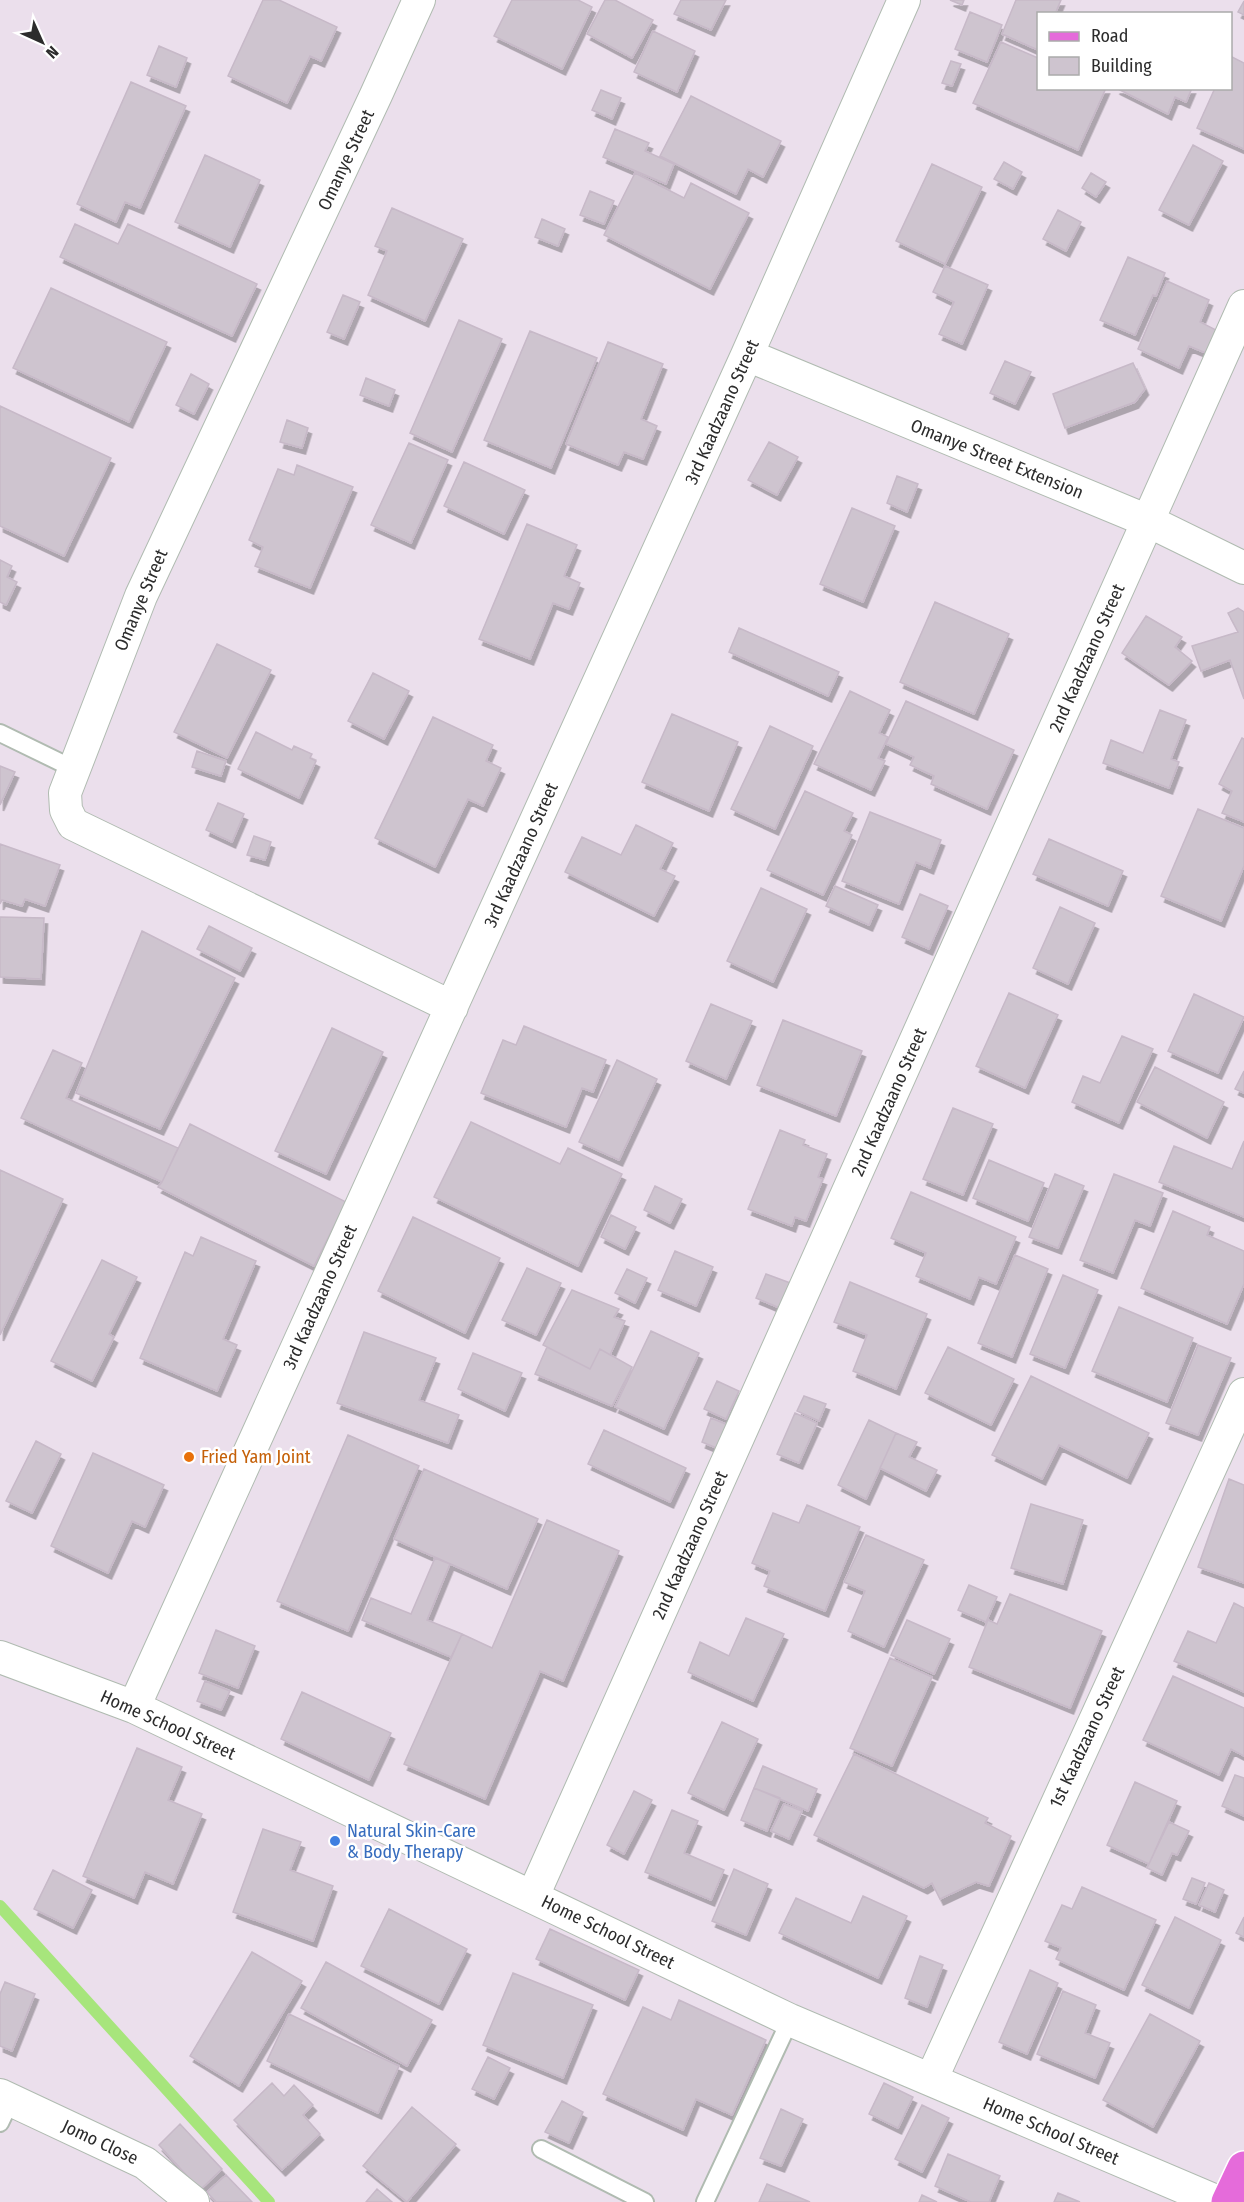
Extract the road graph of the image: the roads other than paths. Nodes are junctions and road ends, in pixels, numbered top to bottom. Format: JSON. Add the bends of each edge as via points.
{"nodes":[{"id":1,"x":418,"y":0,"type":"edge"},
{"id":2,"x":904,"y":0,"type":"edge"},
{"id":3,"x":1244,"y":306,"type":"edge"},
{"id":4,"x":747,"y":355,"type":"junction"},
{"id":5,"x":1148,"y":521,"type":"junction"},
{"id":6,"x":1244,"y":568,"type":"edge"},
{"id":7,"x":0,"y":733,"type":"edge"},
{"id":8,"x":74,"y":769,"type":"junction"},
{"id":9,"x":452,"y":1007,"type":"junction"},
{"id":10,"x":1244,"y":1394,"type":"edge"},
{"id":11,"x":0,"y":1657,"type":"edge"},
{"id":12,"x":134,"y":1707,"type":"junction"},
{"id":13,"x":533,"y":1896,"type":"junction"},
{"id":14,"x":790,"y":2020,"type":"junction"},
{"id":15,"x":931,"y":2080,"type":"junction"},
{"id":16,"x":4,"y":2106,"type":"edge"},
{"id":17,"x":541,"y":2149,"type":"dead end"},
{"id":18,"x":1244,"y":2168,"type":"edge"},
{"id":19,"x":193,"y":2202,"type":"edge"},
{"id":20,"x":645,"y":2202,"type":"edge"},
{"id":21,"x":705,"y":2202,"type":"edge"},
{"id":22,"x":1218,"y":2202,"type":"edge"},
{"id":23,"x":1228,"y":2202,"type":"edge"}],
"edges":[{"from":1,"to":8,"type":"street","name":"Omanye Street","via":[[141,596]]},
{"from":2,"to":4,"type":"street","name":"3rd Kaadzaano Street"},
{"from":3,"to":5,"type":"street","name":"2nd Kaadzaano Street"},
{"from":4,"to":5,"type":"street","name":"Omanye Street Extension"},
{"from":4,"to":9,"type":"street","name":"3rd Kaadzaano Street"},
{"from":5,"to":6,"type":"street","name":"Omanye Street Extension"},
{"from":5,"to":13,"type":"street","name":"2nd Kaadzaano Street"},
{"from":7,"to":8,"type":"lane"},
{"from":8,"to":9,"type":"street","name":"Omanye Street","via":[[65,793],[66,810],[73,824]]},
{"from":9,"to":12,"type":"street","name":"3rd Kaadzaano Street"},
{"from":10,"to":15,"type":"street","name":"1st Kaadzaano Street"},
{"from":11,"to":12,"type":"street","name":"Home School Street"},
{"from":12,"to":13,"type":"street","name":"Home School Street"},
{"from":13,"to":14,"type":"street","name":"Home School Street"},
{"from":14,"to":15,"type":"street","name":"Home School Street"},
{"from":14,"to":21,"type":"lane"},
{"from":15,"to":22,"type":"street","name":"Home School Street"},
{"from":16,"to":19,"type":"street","name":"Jomo Close","via":[[146,2163]]},
{"from":17,"to":20,"type":"lane"},
{"from":18,"to":23,"type":"main road"}]}
